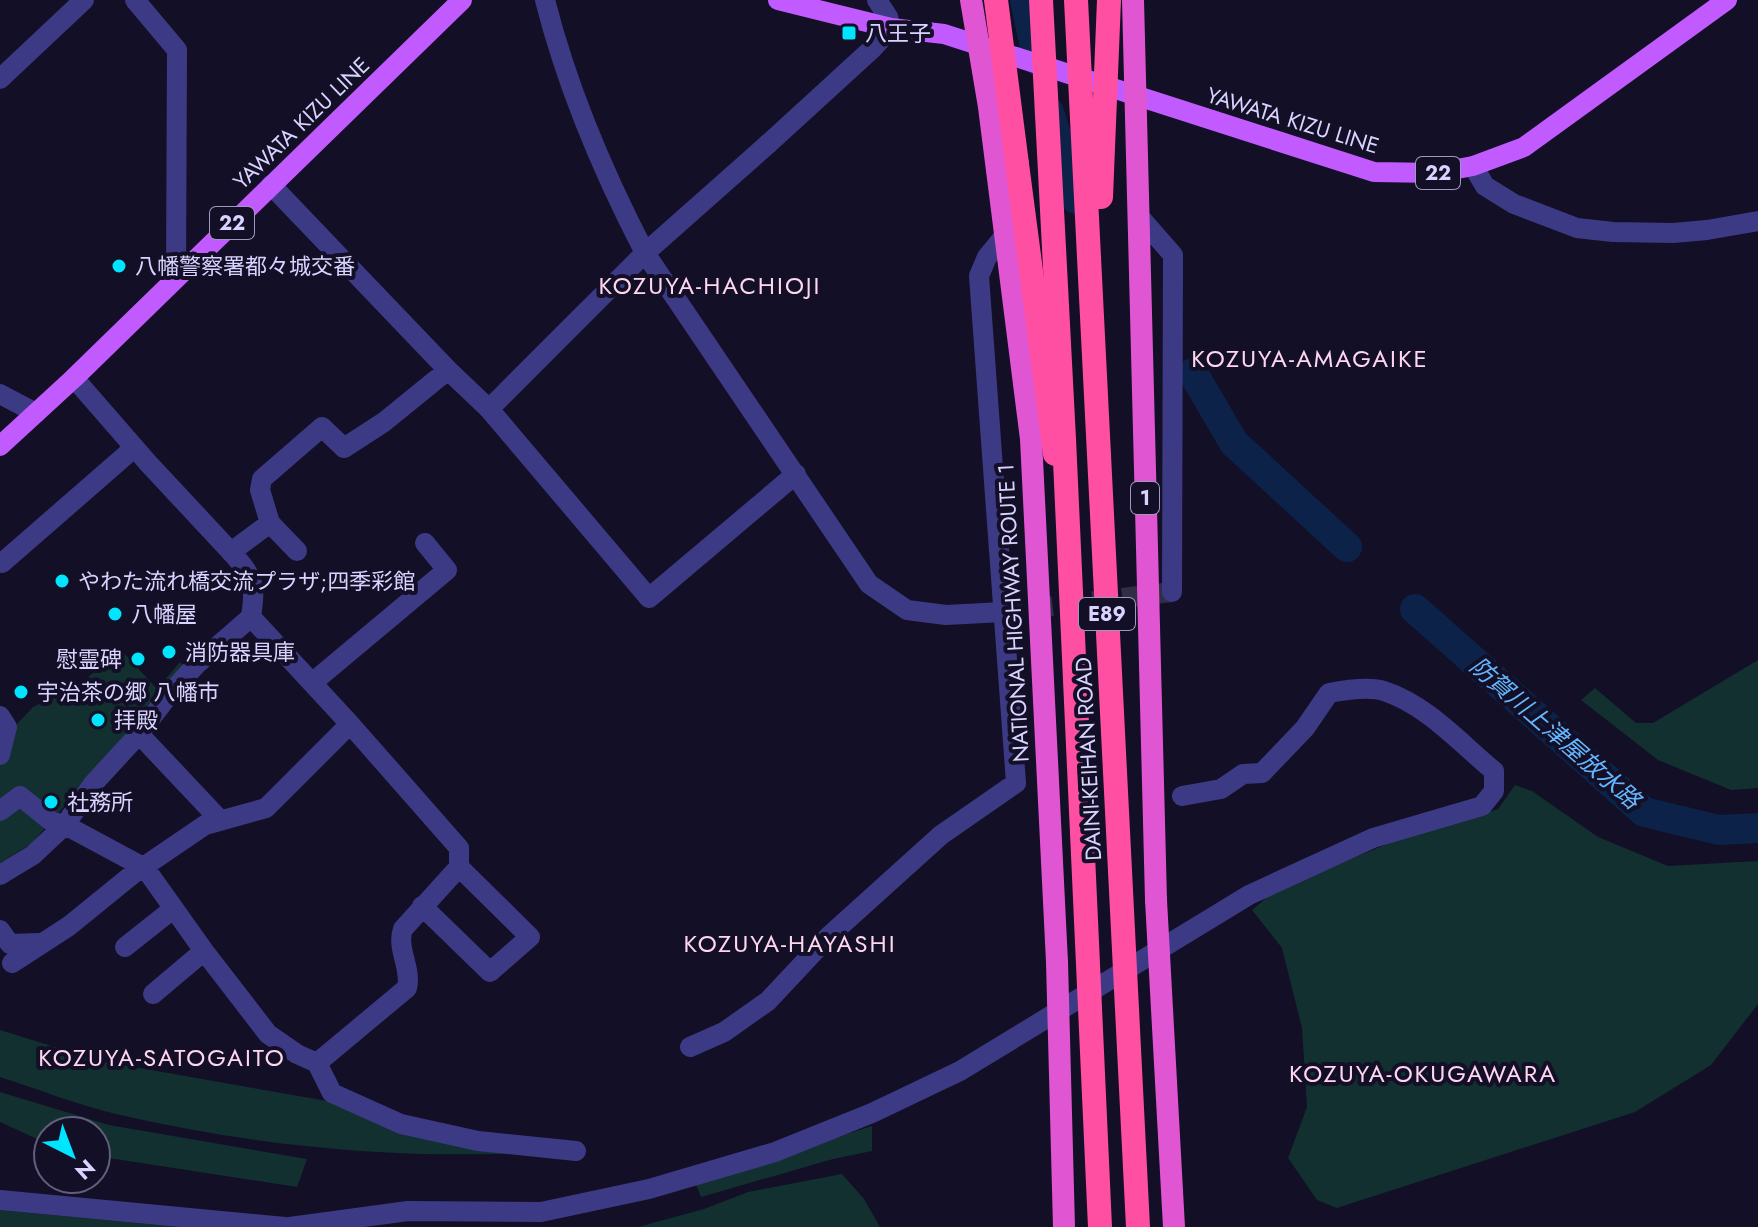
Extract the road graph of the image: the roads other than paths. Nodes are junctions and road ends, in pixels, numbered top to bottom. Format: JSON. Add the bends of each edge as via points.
{"nodes":[{"id":1,"x":84,"y":0,"type":"edge"},
{"id":2,"x":135,"y":0,"type":"edge"},
{"id":3,"x":462,"y":0,"type":"edge"},
{"id":4,"x":545,"y":0,"type":"edge"},
{"id":5,"x":778,"y":0,"type":"edge"},
{"id":6,"x":877,"y":0,"type":"edge"},
{"id":7,"x":971,"y":0,"type":"edge"},
{"id":8,"x":996,"y":0,"type":"edge"},
{"id":9,"x":1041,"y":0,"type":"edge"},
{"id":10,"x":1076,"y":0,"type":"edge"},
{"id":11,"x":1109,"y":0,"type":"edge"},
{"id":12,"x":1133,"y":0,"type":"edge"},
{"id":13,"x":1727,"y":0,"type":"edge"},
{"id":14,"x":891,"y":28,"type":"junction"},
{"id":15,"x":986,"y":47,"type":"junction"},
{"id":16,"x":0,"y":79,"type":"edge"},
{"id":17,"x":1134,"y":97,"type":"junction"},
{"id":18,"x":1473,"y":166,"type":"junction"},
{"id":19,"x":271,"y":185,"type":"junction"},
{"id":20,"x":1138,"y":215,"type":"junction"},
{"id":21,"x":1758,"y":221,"type":"edge"},
{"id":22,"x":1005,"y":235,"type":"junction"},
{"id":23,"x":645,"y":253,"type":"junction"},
{"id":24,"x":176,"y":278,"type":"junction"},
{"id":25,"x":448,"y":370,"type":"junction"},
{"id":26,"x":74,"y":378,"type":"junction"},
{"id":27,"x":0,"y":394,"type":"edge"},
{"id":28,"x":489,"y":409,"type":"junction"},
{"id":29,"x":36,"y":413,"type":"junction"},
{"id":30,"x":0,"y":446,"type":"edge"},
{"id":31,"x":134,"y":448,"type":"junction"},
{"id":32,"x":796,"y":474,"type":"junction"},
{"id":33,"x":270,"y":523,"type":"junction"},
{"id":34,"x":425,"y":543,"type":"dead end"},
{"id":35,"x":1067,"y":547,"type":"junction"},
{"id":36,"x":297,"y":551,"type":"dead end"},
{"id":37,"x":231,"y":552,"type":"junction"},
{"id":38,"x":2,"y":563,"type":"dead end"},
{"id":39,"x":1105,"y":579,"type":"junction"},
{"id":40,"x":1172,"y":592,"type":"dead end"},
{"id":41,"x":1003,"y":612,"type":"junction"},
{"id":42,"x":251,"y":617,"type":"junction"},
{"id":43,"x":312,"y":683,"type":"junction"},
{"id":44,"x":0,"y":716,"type":"edge"},
{"id":45,"x":350,"y":724,"type":"junction"},
{"id":46,"x":139,"y":734,"type":"junction"},
{"id":47,"x":0,"y":755,"type":"edge"},
{"id":48,"x":1182,"y":796,"type":"dead end"},
{"id":49,"x":0,"y":811,"type":"edge"},
{"id":50,"x":221,"y":821,"type":"junction"},
{"id":51,"x":65,"y":825,"type":"junction"},
{"id":52,"x":459,"y":867,"type":"junction"},
{"id":53,"x":145,"y":868,"type":"junction"},
{"id":54,"x":0,"y":875,"type":"edge"},
{"id":55,"x":422,"y":906,"type":"junction"},
{"id":56,"x":173,"y":909,"type":"junction"},
{"id":57,"x":0,"y":930,"type":"edge"},
{"id":58,"x":39,"y":943,"type":"junction"},
{"id":59,"x":125,"y":947,"type":"dead end"},
{"id":60,"x":204,"y":951,"type":"junction"},
{"id":61,"x":12,"y":963,"type":"dead end"},
{"id":62,"x":153,"y":994,"type":"dead end"},
{"id":63,"x":690,"y":1047,"type":"dead end"},
{"id":64,"x":317,"y":1063,"type":"junction"},
{"id":65,"x":576,"y":1151,"type":"dead end"},
{"id":66,"x":0,"y":1200,"type":"edge"},
{"id":67,"x":288,"y":1227,"type":"edge"},
{"id":68,"x":1064,"y":1227,"type":"edge"},
{"id":69,"x":1100,"y":1227,"type":"edge"},
{"id":70,"x":1138,"y":1227,"type":"edge"},
{"id":71,"x":1174,"y":1227,"type":"edge"}],
"edges":[{"from":1,"to":16,"type":"street"},
{"from":2,"to":24,"type":"street","via":[[177,50]]},
{"from":3,"to":19,"type":"main road","name":"YAWATA KIZU LINE","number":"22"},
{"from":4,"to":23,"type":"street","via":[[581,109]]},
{"from":5,"to":14,"type":"main road","name":"YAWATA KIZU LINE","number":"22"},
{"from":6,"to":14,"type":"street"},
{"from":7,"to":15,"type":"highway","name":"NATIONAL HIGHWAY ROUTE 1"},
{"from":8,"to":35,"type":"highway","bridge":true},
{"from":9,"to":35,"type":"highway","name":"DAINI-KEIHAN ROAD","number":"E89","bridge":true},
{"from":10,"to":39,"type":"highway","name":"DAINI-KEIHAN ROAD","number":"E89","bridge":true},
{"from":11,"to":39,"type":"highway","bridge":true,"via":[[1100,255],[1108,489]]},
{"from":12,"to":17,"type":"highway","number":"1"},
{"from":13,"to":18,"type":"main road","name":"YAWATA KIZU LINE","number":"22","via":[[1524,147]]},
{"from":14,"to":15,"type":"main road","name":"YAWATA KIZU LINE","number":"22","via":[[944,34]]},
{"from":14,"to":23,"type":"street"},
{"from":15,"to":17,"type":"main road","name":"YAWATA KIZU LINE","number":"22","bridge":true},
{"from":15,"to":22,"type":"highway","name":"NATIONAL HIGHWAY ROUTE 1"},
{"from":17,"to":18,"type":"main road","name":"YAWATA KIZU LINE","number":"22","via":[[1374,172],[1436,173]]},
{"from":17,"to":20,"type":"highway","number":"1"},
{"from":18,"to":21,"type":"street","via":[[1485,186],[1514,204],[1577,228],[1673,233]]},
{"from":19,"to":24,"type":"main road","name":"YAWATA KIZU LINE","number":"22"},
{"from":19,"to":25,"type":"street"},
{"from":20,"to":40,"type":"street","via":[[1173,255]]},
{"from":20,"to":71,"type":"highway","number":"1","bridge":true,"via":[[1156,900]]},
{"from":22,"to":41,"type":"street","via":[[979,276]]},
{"from":22,"to":68,"type":"highway","name":"NATIONAL HIGHWAY ROUTE 1","bridge":true,"via":[[1031,439],[1057,962]]},
{"from":23,"to":28,"type":"street"},
{"from":23,"to":32,"type":"street"},
{"from":24,"to":26,"type":"main road","name":"YAWATA KIZU LINE","number":"22"},
{"from":25,"to":28,"type":"street"},
{"from":25,"to":33,"type":"street","via":[[344,448],[322,427],[262,479]]},
{"from":26,"to":29,"type":"main road","name":"YAWATA KIZU LINE","number":"22"},
{"from":26,"to":31,"type":"street"},
{"from":27,"to":29,"type":"street"},
{"from":28,"to":32,"type":"street","via":[[649,598]]},
{"from":29,"to":30,"type":"main road","name":"YAWATA KIZU LINE","number":"22"},
{"from":31,"to":37,"type":"street"},
{"from":31,"to":38,"type":"street"},
{"from":32,"to":41,"type":"street","via":[[852,563],[888,600],[927,614]]},
{"from":33,"to":36,"type":"street"},
{"from":33,"to":37,"type":"street"},
{"from":34,"to":43,"type":"street","via":[[447,570]]},
{"from":35,"to":69,"type":"highway","name":"DAINI-KEIHAN ROAD","number":"E89","bridge":true},
{"from":37,"to":42,"type":"street","via":[[249,572],[255,594]]},
{"from":39,"to":70,"type":"highway","name":"DAINI-KEIHAN ROAD","number":"E89","bridge":true},
{"from":41,"to":63,"type":"street","via":[[1016,783],[941,835],[828,937],[768,1001],[724,1032]]},
{"from":42,"to":43,"type":"street"},
{"from":42,"to":46,"type":"street","via":[[197,664]]},
{"from":43,"to":45,"type":"street"},
{"from":44,"to":47,"type":"street","via":[[7,727]]},
{"from":45,"to":50,"type":"street","via":[[266,808]]},
{"from":45,"to":52,"type":"street","via":[[459,848]]},
{"from":46,"to":50,"type":"street"},
{"from":46,"to":51,"type":"street","via":[[93,784]]},
{"from":48,"to":67,"type":"street","via":[[1221,789],[1243,774],[1262,773],[1305,728],[1329,693],[1341,691],[1382,690],[1418,707],[1494,771],[1494,791],[1482,806],[1373,838],[1249,895],[960,1071],[775,1152],[649,1189],[541,1212],[408,1211]]},
{"from":49,"to":51,"type":"street","via":[[20,796],[51,821]]},
{"from":50,"to":53,"type":"street","via":[[190,834]]},
{"from":51,"to":53,"type":"street"},
{"from":51,"to":54,"type":"street","via":[[33,855]]},
{"from":52,"to":55,"type":"street"},
{"from":52,"to":55,"type":"street","via":[[530,937],[490,972]]},
{"from":53,"to":56,"type":"street"},
{"from":53,"to":58,"type":"street"},
{"from":55,"to":64,"type":"street","via":[[400,938],[410,977],[407,988]]},
{"from":56,"to":59,"type":"street"},
{"from":56,"to":60,"type":"street"},
{"from":57,"to":58,"type":"street","via":[[10,944]]},
{"from":58,"to":61,"type":"street"},
{"from":60,"to":62,"type":"street"},
{"from":60,"to":64,"type":"street","via":[[268,1034]]},
{"from":64,"to":65,"type":"street","via":[[332,1093],[401,1124],[478,1141]]},
{"from":66,"to":67,"type":"street"}]}
